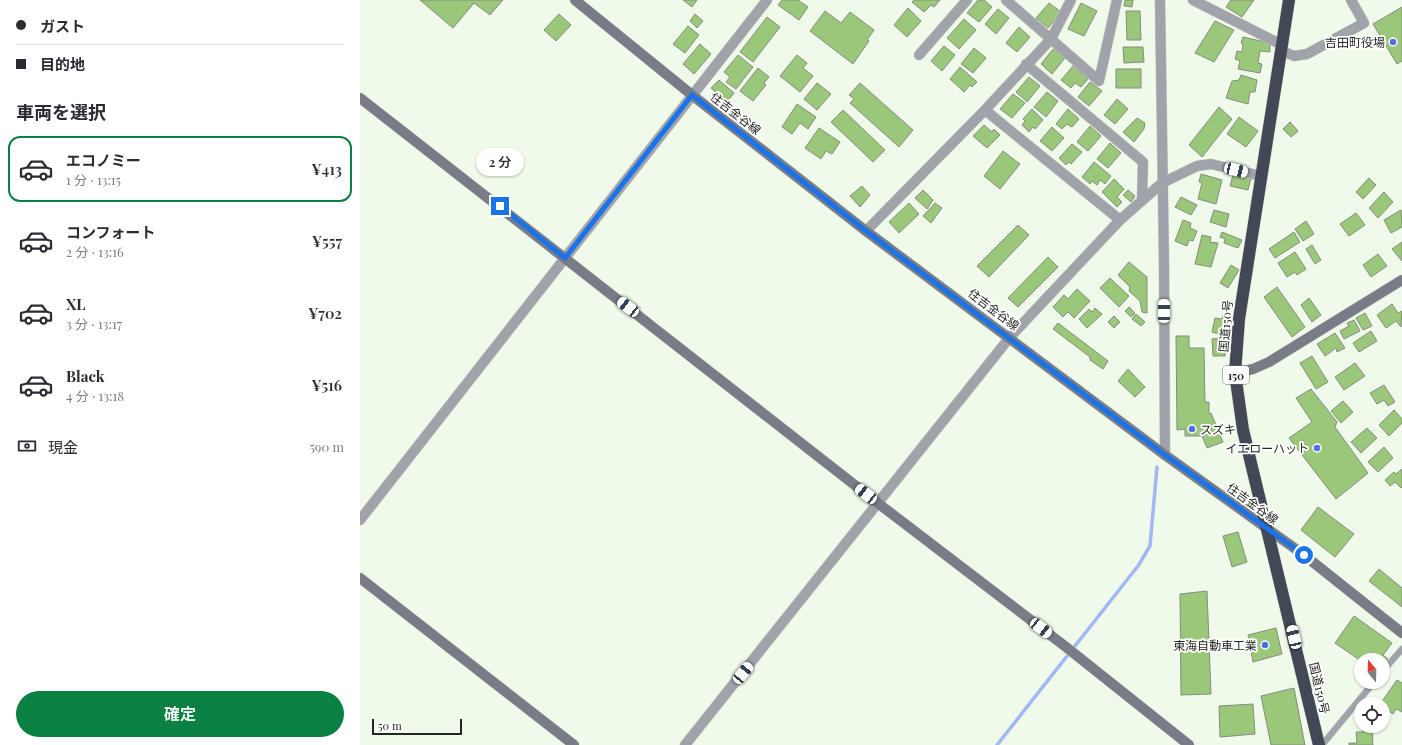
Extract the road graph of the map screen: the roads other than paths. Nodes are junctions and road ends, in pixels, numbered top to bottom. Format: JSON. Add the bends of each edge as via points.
{"nodes":[{"id":1,"x":575,"y":0,"type":"edge"},
{"id":2,"x":768,"y":0,"type":"edge"},
{"id":3,"x":967,"y":0,"type":"edge"},
{"id":4,"x":1006,"y":0,"type":"edge"},
{"id":5,"x":1071,"y":0,"type":"edge"},
{"id":6,"x":1118,"y":0,"type":"edge"},
{"id":7,"x":1160,"y":0,"type":"edge"},
{"id":8,"x":1193,"y":0,"type":"edge"},
{"id":9,"x":1289,"y":0,"type":"edge"},
{"id":10,"x":1351,"y":0,"type":"edge"},
{"id":11,"x":1051,"y":39,"type":"junction"},
{"id":12,"x":1282,"y":48,"type":"junction"},
{"id":13,"x":920,"y":55,"type":"dead end"},
{"id":14,"x":1026,"y":64,"type":"junction"},
{"id":15,"x":692,"y":95,"type":"junction"},
{"id":16,"x":360,"y":98,"type":"edge"},
{"id":17,"x":985,"y":110,"type":"junction"},
{"id":18,"x":1261,"y":176,"type":"junction"},
{"id":19,"x":1162,"y":183,"type":"junction"},
{"id":20,"x":1142,"y":198,"type":"junction"},
{"id":21,"x":1120,"y":220,"type":"junction"},
{"id":22,"x":866,"y":231,"type":"junction"},
{"id":23,"x":565,"y":258,"type":"junction"},
{"id":24,"x":1402,"y":281,"type":"edge"},
{"id":25,"x":1010,"y":338,"type":"junction"},
{"id":26,"x":1235,"y":374,"type":"junction"},
{"id":27,"x":1165,"y":455,"type":"junction"},
{"id":28,"x":879,"y":504,"type":"junction"},
{"id":29,"x":360,"y":520,"type":"edge"},
{"id":30,"x":1268,"y":530,"type":"junction"},
{"id":31,"x":360,"y":578,"type":"edge"},
{"id":32,"x":1402,"y":633,"type":"edge"},
{"id":33,"x":1402,"y":649,"type":"edge"},
{"id":34,"x":1390,"y":664,"type":"edge"},
{"id":35,"x":1368,"y":689,"type":"edge"},
{"id":36,"x":574,"y":745,"type":"edge"},
{"id":37,"x":685,"y":745,"type":"edge"},
{"id":38,"x":1189,"y":745,"type":"edge"},
{"id":39,"x":1320,"y":745,"type":"edge"}],
"edges":[{"from":1,"to":15,"type":"street","name":"住吉金谷線"},
{"from":2,"to":15,"type":"street"},
{"from":3,"to":13,"type":"street"},
{"from":4,"to":11,"type":"street"},
{"from":5,"to":11,"type":"street"},
{"from":6,"to":11,"type":"street","via":[[1099,81]]},
{"from":7,"to":19,"type":"street"},
{"from":8,"to":12,"type":"street"},
{"from":9,"to":12,"type":"highway","name":"国道150号","number":"150"},
{"from":10,"to":12,"type":"street","via":[[1364,23],[1307,54],[1294,56]]},
{"from":11,"to":14,"type":"street"},
{"from":12,"to":18,"type":"highway","name":"国道150号","number":"150"},
{"from":14,"to":17,"type":"street"},
{"from":14,"to":20,"type":"street","via":[[1143,162]]},
{"from":15,"to":22,"type":"street","name":"住吉金谷線"},
{"from":15,"to":23,"type":"street"},
{"from":16,"to":23,"type":"street"},
{"from":17,"to":21,"type":"street"},
{"from":17,"to":22,"type":"street"},
{"from":18,"to":19,"type":"street","via":[[1211,164],[1197,166]]},
{"from":18,"to":26,"type":"highway","name":"国道150号","number":"150","via":[[1239,319]]},
{"from":19,"to":20,"type":"street"},
{"from":19,"to":27,"type":"street"},
{"from":20,"to":21,"type":"street"},
{"from":21,"to":25,"type":"street"},
{"from":22,"to":25,"type":"street","name":"住吉金谷線"},
{"from":23,"to":28,"type":"street"},
{"from":23,"to":29,"type":"street"},
{"from":24,"to":26,"type":"street","via":[[1269,362]]},
{"from":25,"to":27,"type":"street","name":"住吉金谷線"},
{"from":25,"to":28,"type":"street"},
{"from":26,"to":30,"type":"highway","name":"国道150号","number":"150","via":[[1243,430]]},
{"from":27,"to":30,"type":"street","name":"住吉金谷線"},
{"from":28,"to":37,"type":"street"},
{"from":28,"to":38,"type":"street","via":[[1067,647]]},
{"from":30,"to":32,"type":"street","name":"住吉金谷線","via":[[1304,555]]},
{"from":30,"to":39,"type":"highway","name":"国道150号","number":"150"},
{"from":31,"to":36,"type":"street"},
{"from":33,"to":34,"type":"lane"},
{"from":35,"to":39,"type":"lane"}]}
